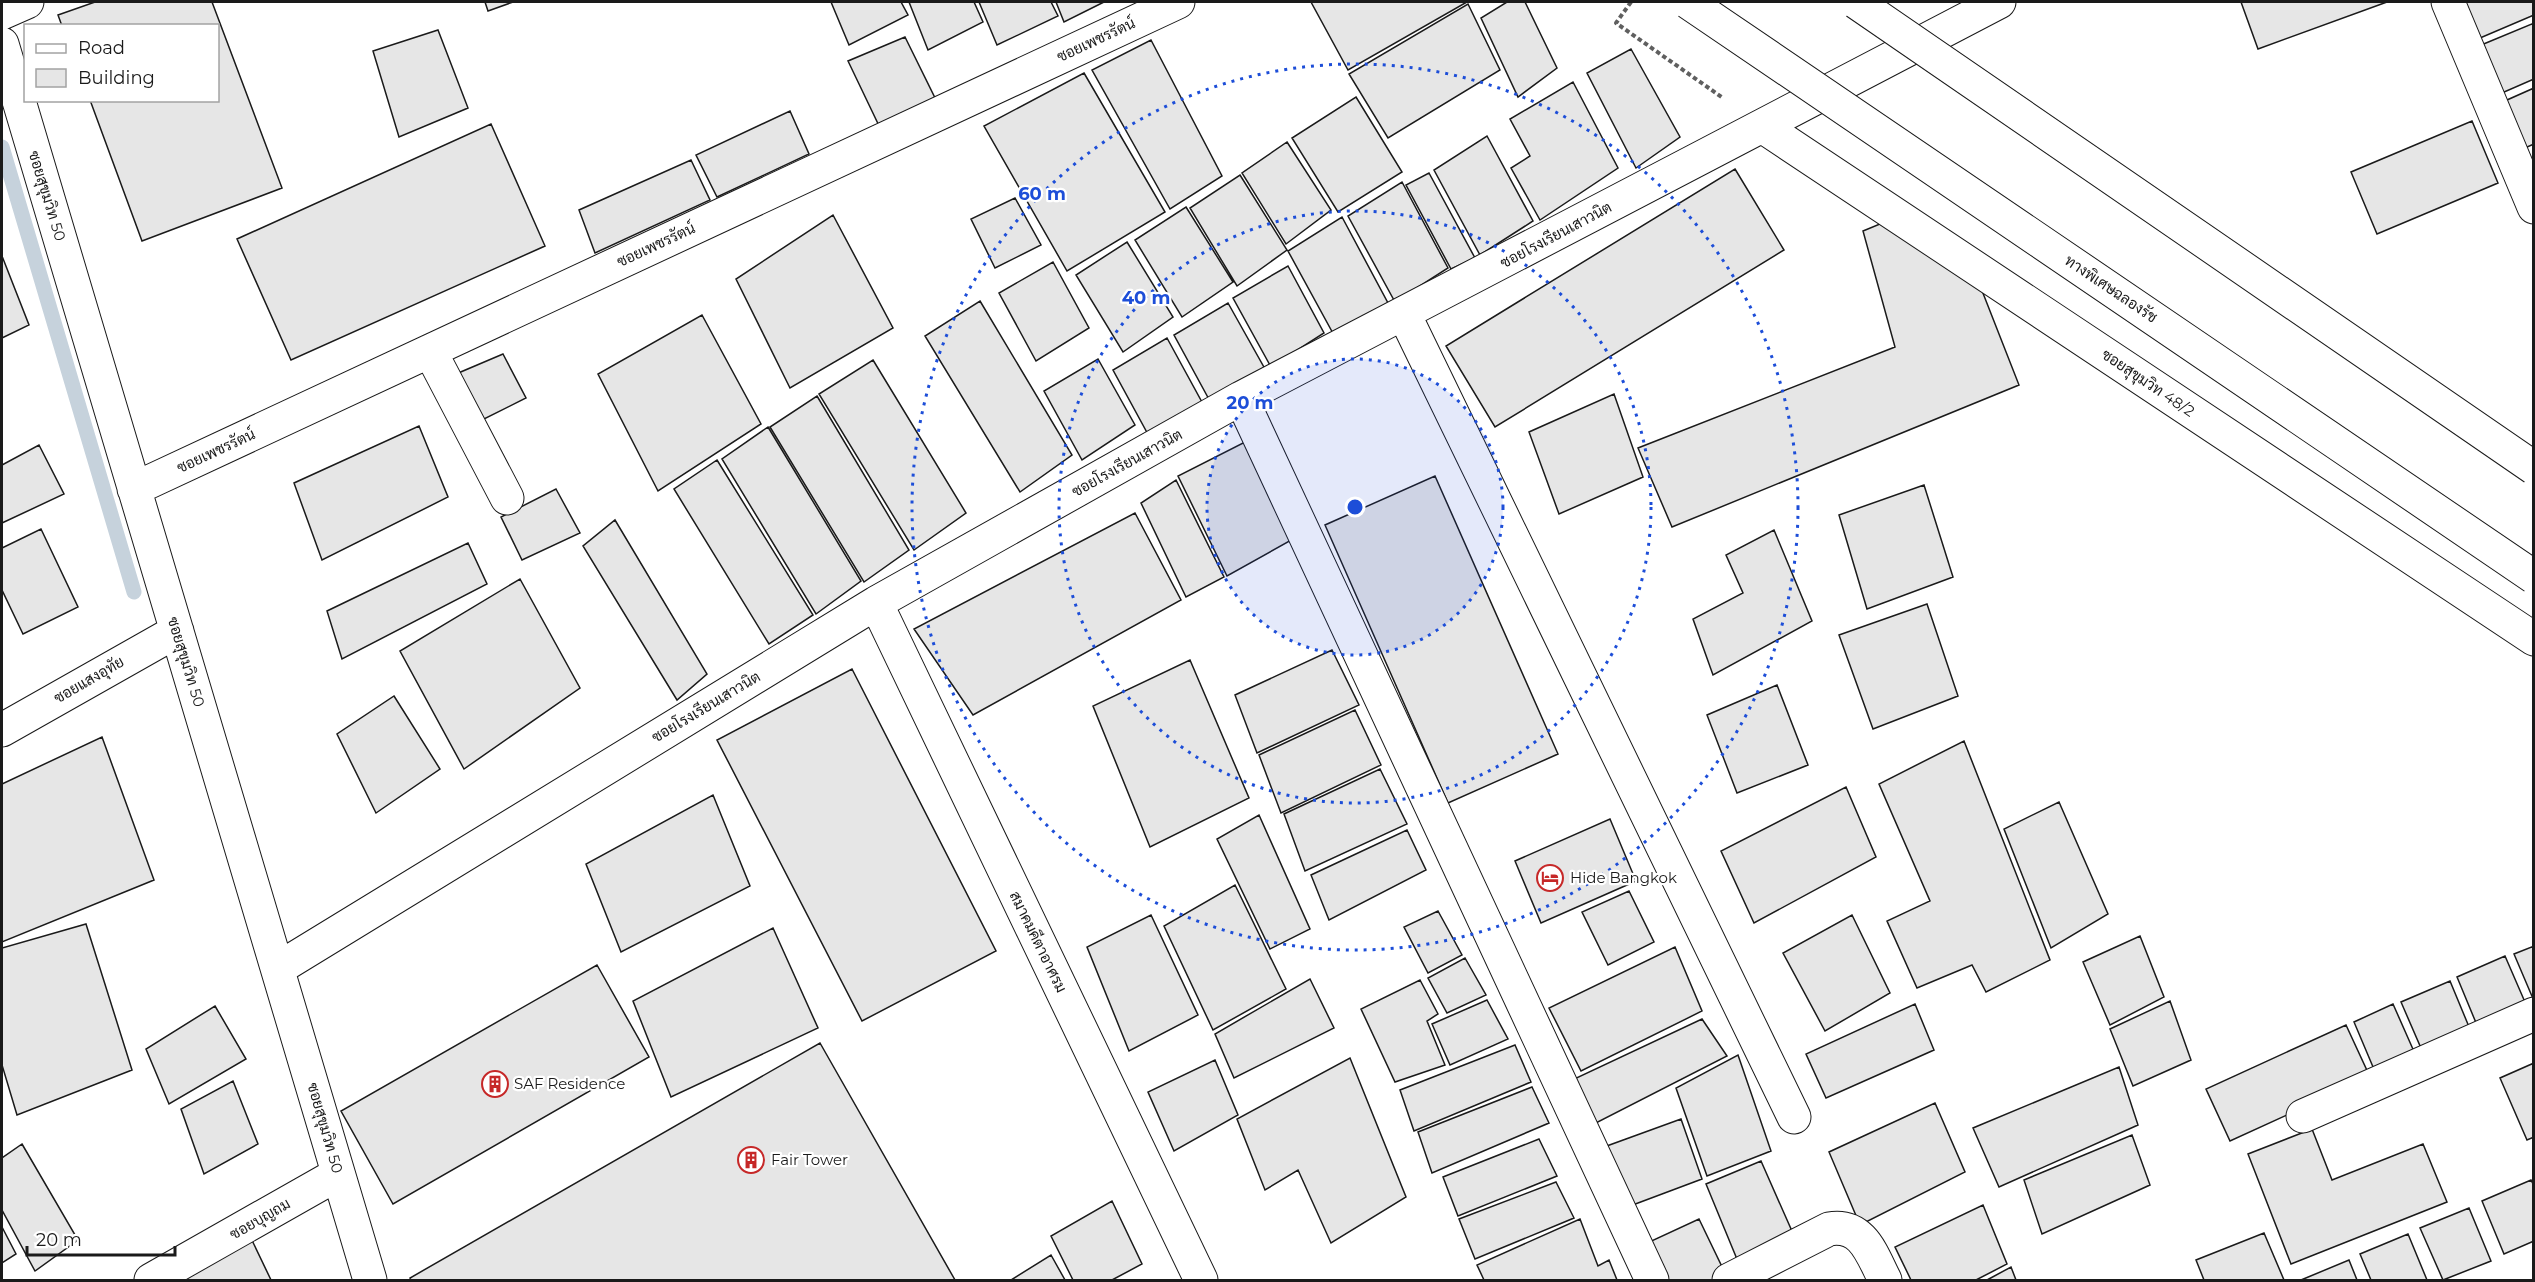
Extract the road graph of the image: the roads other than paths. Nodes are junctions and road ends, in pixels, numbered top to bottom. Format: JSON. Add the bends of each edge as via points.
{"nodes":[{"id":1,"x":27,"y":2,"type":"edge"},
{"id":2,"x":1178,"y":2,"type":"edge"},
{"id":3,"x":1688,"y":2,"type":"edge"},
{"id":4,"x":1856,"y":2,"type":"edge"},
{"id":5,"x":1999,"y":2,"type":"edge"},
{"id":6,"x":2448,"y":2,"type":"edge"},
{"id":7,"x":2,"y":13,"type":"edge"},
{"id":8,"x":2,"y":44,"type":"edge"},
{"id":9,"x":1762,"y":126,"type":"junction"},
{"id":10,"x":2534,"y":207,"type":"edge"},
{"id":11,"x":1404,"y":314,"type":"junction"},
{"id":12,"x":430,"y":351,"type":"junction"},
{"id":13,"x":1241,"y":398,"type":"junction"},
{"id":14,"x":2534,"y":468,"type":"edge"},
{"id":15,"x":134,"y":489,"type":"junction"},
{"id":16,"x":507,"y":498,"type":"dead end"},
{"id":17,"x":2534,"y":577,"type":"edge"},
{"id":18,"x":876,"y":603,"type":"junction"},
{"id":19,"x":177,"y":631,"type":"junction"},
{"id":20,"x":2534,"y":639,"type":"edge"},
{"id":21,"x":2,"y":730,"type":"edge"},
{"id":22,"x":279,"y":968,"type":"junction"},
{"id":23,"x":2534,"y":1014,"type":"edge"},
{"id":24,"x":2303,"y":1116,"type":"dead end"},
{"id":25,"x":1794,"y":1117,"type":"dead end"},
{"id":26,"x":338,"y":1174,"type":"junction"},
{"id":27,"x":151,"y":1281,"type":"edge"},
{"id":28,"x":370,"y":1281,"type":"edge"},
{"id":29,"x":1201,"y":1281,"type":"edge"},
{"id":30,"x":1652,"y":1281,"type":"edge"},
{"id":31,"x":1730,"y":1281,"type":"edge"},
{"id":32,"x":1885,"y":1281,"type":"edge"}],
"edges":[{"from":1,"to":7,"type":"main road"},
{"from":2,"to":12,"type":"main road","name":"ซอยเพชรรัตน์"},
{"from":3,"to":17,"type":"main road","name":"ทางพิเศษฉลองรัช","bridge":true},
{"from":4,"to":14,"type":"main road","bridge":true},
{"from":5,"to":9,"type":"main road","name":"ซอยโรงเรียนเสาวนิต"},
{"from":6,"to":10,"type":"main road"},
{"from":8,"to":15,"type":"main road","name":"ซอยสุขุมวิท 50"},
{"from":9,"to":11,"type":"main road","name":"ซอยโรงเรียนเสาวนิต"},
{"from":9,"to":20,"type":"main road","name":"ซอยสุขุมวิท 48/2"},
{"from":11,"to":13,"type":"main road","name":"ซอยโรงเรียนเสาวนิต"},
{"from":11,"to":25,"type":"main road"},
{"from":12,"to":15,"type":"main road","name":"ซอยเพชรรัตน์"},
{"from":12,"to":16,"type":"main road"},
{"from":13,"to":18,"type":"main road","name":"ซอยโรงเรียนเสาวนิต"},
{"from":13,"to":30,"type":"main road"},
{"from":15,"to":19,"type":"main road","name":"ซอยสุขุมวิท 50"},
{"from":18,"to":22,"type":"main road","name":"ซอยโรงเรียนเสาวนิต"},
{"from":18,"to":29,"type":"main road","name":"สมาคมคีตาอาศรม"},
{"from":19,"to":21,"type":"main road","name":"ซอยแสงอุทัย"},
{"from":19,"to":22,"type":"main road","name":"ซอยสุขุมวิท 50"},
{"from":22,"to":26,"type":"main road","name":"ซอยสุขุมวิท 50"},
{"from":23,"to":24,"type":"main road"},
{"from":26,"to":27,"type":"main road","name":"ซอยบุญถม"},
{"from":26,"to":28,"type":"main road","name":"ซอยสุขุมวิท 50"},
{"from":31,"to":32,"type":"main road","via":[[1837,1228],[1860,1236]]}]}
